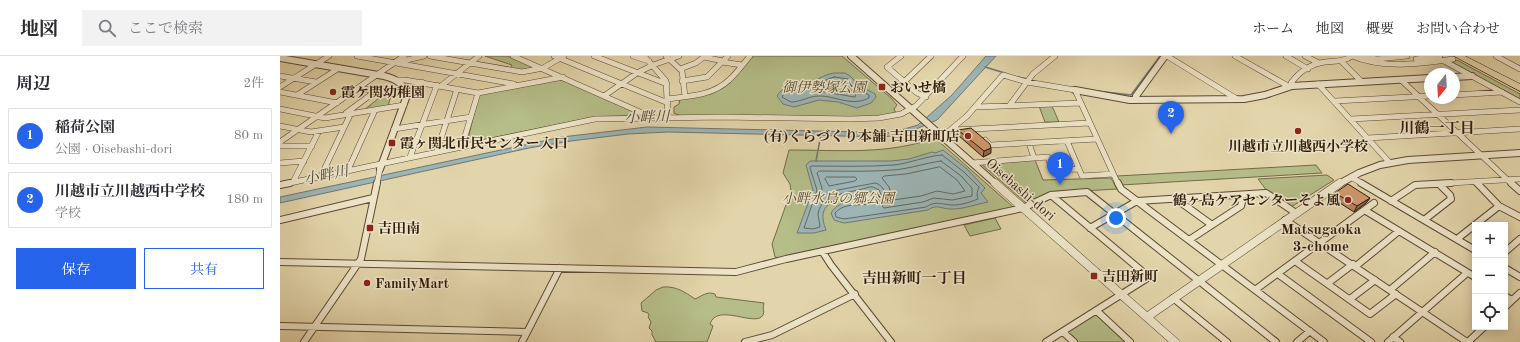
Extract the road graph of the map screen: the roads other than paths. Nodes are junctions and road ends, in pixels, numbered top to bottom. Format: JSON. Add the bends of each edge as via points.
{"nodes":[{"id":1,"x":329,"y":56,"type":"edge"},
{"id":2,"x":357,"y":56,"type":"edge"},
{"id":3,"x":404,"y":56,"type":"edge"},
{"id":4,"x":424,"y":56,"type":"edge"},
{"id":5,"x":430,"y":56,"type":"edge"},
{"id":6,"x":479,"y":56,"type":"edge"},
{"id":7,"x":512,"y":56,"type":"edge"},
{"id":8,"x":554,"y":56,"type":"edge"},
{"id":9,"x":594,"y":56,"type":"edge"},
{"id":10,"x":633,"y":56,"type":"edge"},
{"id":11,"x":644,"y":56,"type":"edge"},
{"id":12,"x":679,"y":56,"type":"edge"},
{"id":13,"x":704,"y":56,"type":"edge"},
{"id":14,"x":728,"y":56,"type":"edge"},
{"id":15,"x":750,"y":56,"type":"edge"},
{"id":16,"x":852,"y":56,"type":"edge"},
{"id":17,"x":901,"y":56,"type":"edge"},
{"id":18,"x":931,"y":56,"type":"edge"},
{"id":19,"x":963,"y":56,"type":"edge"},
{"id":20,"x":1055,"y":56,"type":"edge"},
{"id":21,"x":1166,"y":56,"type":"edge"},
{"id":22,"x":1235,"y":56,"type":"edge"},
{"id":23,"x":1286,"y":56,"type":"edge"},
{"id":24,"x":1305,"y":56,"type":"edge"},
{"id":25,"x":1329,"y":56,"type":"edge"},
{"id":26,"x":1353,"y":56,"type":"edge"},
{"id":27,"x":1358,"y":56,"type":"edge"},
{"id":28,"x":1407,"y":56,"type":"edge"},
{"id":29,"x":1440,"y":56,"type":"edge"},
{"id":30,"x":1447,"y":56,"type":"edge"},
{"id":31,"x":1458,"y":56,"type":"edge"},
{"id":32,"x":1470,"y":56,"type":"edge"},
{"id":33,"x":1496,"y":56,"type":"edge"},
{"id":34,"x":562,"y":57,"type":"edge"},
{"id":35,"x":280,"y":58,"type":"edge"},
{"id":36,"x":668,"y":58,"type":"edge"},
{"id":37,"x":649,"y":61,"type":"junction"},
{"id":38,"x":723,"y":61,"type":"junction"},
{"id":39,"x":1330,"y":61,"type":"junction"},
{"id":40,"x":1342,"y":61,"type":"junction"},
{"id":41,"x":1443,"y":61,"type":"junction"},
{"id":42,"x":394,"y":63,"type":"junction"},
{"id":43,"x":471,"y":63,"type":"junction"},
{"id":44,"x":1319,"y":63,"type":"junction"},
{"id":45,"x":317,"y":64,"type":"junction"},
{"id":46,"x":653,"y":65,"type":"junction"},
{"id":47,"x":742,"y":65,"type":"junction"},
{"id":48,"x":339,"y":68,"type":"junction"},
{"id":49,"x":543,"y":68,"type":"junction"},
{"id":50,"x":680,"y":69,"type":"junction"},
{"id":51,"x":1308,"y":69,"type":"junction"},
{"id":52,"x":1520,"y":69,"type":"edge"},
{"id":53,"x":457,"y":73,"type":"junction"},
{"id":54,"x":637,"y":74,"type":"junction"},
{"id":55,"x":376,"y":75,"type":"junction"},
{"id":56,"x":280,"y":76,"type":"edge"},
{"id":57,"x":1472,"y":76,"type":"junction"},
{"id":58,"x":563,"y":77,"type":"junction"},
{"id":59,"x":1460,"y":77,"type":"edge"},
{"id":60,"x":294,"y":78,"type":"junction"},
{"id":61,"x":1424,"y":78,"type":"edge"},
{"id":62,"x":397,"y":80,"type":"junction"},
{"id":63,"x":1401,"y":80,"type":"junction"},
{"id":64,"x":682,"y":81,"type":"junction"},
{"id":65,"x":316,"y":82,"type":"junction"},
{"id":66,"x":422,"y":82,"type":"junction"},
{"id":67,"x":904,"y":82,"type":"junction"},
{"id":68,"x":1027,"y":82,"type":"junction"},
{"id":69,"x":1362,"y":82,"type":"junction"},
{"id":70,"x":1520,"y":82,"type":"edge"},
{"id":71,"x":622,"y":84,"type":"junction"},
{"id":72,"x":666,"y":84,"type":"junction"},
{"id":73,"x":1318,"y":84,"type":"junction"},
{"id":74,"x":439,"y":85,"type":"junction"},
{"id":75,"x":519,"y":85,"type":"junction"},
{"id":76,"x":1290,"y":86,"type":"junction"},
{"id":77,"x":280,"y":87,"type":"edge"},
{"id":78,"x":358,"y":88,"type":"junction"},
{"id":79,"x":1520,"y":88,"type":"edge"},
{"id":80,"x":457,"y":89,"type":"junction"},
{"id":81,"x":1075,"y":90,"type":"junction"},
{"id":82,"x":280,"y":92,"type":"edge"},
{"id":83,"x":1502,"y":92,"type":"junction"},
{"id":84,"x":407,"y":93,"type":"junction"},
{"id":85,"x":478,"y":93,"type":"junction"},
{"id":86,"x":297,"y":95,"type":"junction"},
{"id":87,"x":1460,"y":95,"type":"edge"},
{"id":88,"x":604,"y":96,"type":"junction"},
{"id":89,"x":685,"y":96,"type":"junction"},
{"id":90,"x":926,"y":97,"type":"junction"},
{"id":91,"x":1420,"y":97,"type":"junction"},
{"id":92,"x":1424,"y":97,"type":"edge"},
{"id":93,"x":1237,"y":99,"type":"junction"},
{"id":94,"x":1137,"y":100,"type":"junction"},
{"id":95,"x":668,"y":101,"type":"junction"},
{"id":96,"x":1335,"y":101,"type":"junction"},
{"id":97,"x":337,"y":102,"type":"junction"},
{"id":98,"x":1520,"y":102,"type":"edge"},
{"id":99,"x":1080,"y":103,"type":"junction"},
{"id":100,"x":404,"y":105,"type":"junction"},
{"id":101,"x":1009,"y":106,"type":"junction"},
{"id":102,"x":976,"y":107,"type":"junction"},
{"id":103,"x":280,"y":109,"type":"edge"},
{"id":104,"x":374,"y":110,"type":"junction"},
{"id":105,"x":1520,"y":110,"type":"edge"},
{"id":106,"x":913,"y":111,"type":"junction"},
{"id":107,"x":351,"y":113,"type":"junction"},
{"id":108,"x":344,"y":114,"type":"junction"},
{"id":109,"x":1438,"y":114,"type":"junction"},
{"id":110,"x":317,"y":116,"type":"junction"},
{"id":111,"x":471,"y":116,"type":"junction"},
{"id":112,"x":651,"y":117,"type":"junction"},
{"id":113,"x":668,"y":117,"type":"junction"},
{"id":114,"x":1351,"y":119,"type":"junction"},
{"id":115,"x":447,"y":120,"type":"junction"},
{"id":116,"x":1089,"y":123,"type":"junction"},
{"id":117,"x":422,"y":124,"type":"junction"},
{"id":118,"x":280,"y":126,"type":"edge"},
{"id":119,"x":344,"y":127,"type":"junction"},
{"id":120,"x":394,"y":129,"type":"junction"},
{"id":121,"x":972,"y":129,"type":"junction"},
{"id":122,"x":1520,"y":129,"type":"edge"},
{"id":123,"x":297,"y":130,"type":"junction"},
{"id":124,"x":954,"y":130,"type":"junction"},
{"id":125,"x":319,"y":131,"type":"junction"},
{"id":126,"x":1457,"y":133,"type":"junction"},
{"id":127,"x":940,"y":135,"type":"junction"},
{"id":128,"x":1368,"y":138,"type":"junction"},
{"id":129,"x":1097,"y":140,"type":"junction"},
{"id":130,"x":1067,"y":141,"type":"junction"},
{"id":131,"x":280,"y":142,"type":"edge"},
{"id":132,"x":1029,"y":143,"type":"junction"},
{"id":133,"x":280,"y":146,"type":"edge"},
{"id":134,"x":312,"y":146,"type":"junction"},
{"id":135,"x":462,"y":146,"type":"junction"},
{"id":136,"x":437,"y":151,"type":"junction"},
{"id":137,"x":1520,"y":153,"type":"edge"},
{"id":138,"x":1481,"y":155,"type":"junction"},
{"id":139,"x":410,"y":157,"type":"junction"},
{"id":140,"x":1034,"y":158,"type":"junction"},
{"id":141,"x":304,"y":161,"type":"junction"},
{"id":142,"x":280,"y":163,"type":"edge"},
{"id":143,"x":972,"y":163,"type":"junction"},
{"id":144,"x":1390,"y":163,"type":"junction"},
{"id":145,"x":380,"y":166,"type":"junction"},
{"id":146,"x":1078,"y":169,"type":"junction"},
{"id":147,"x":348,"y":170,"type":"junction"},
{"id":148,"x":1113,"y":174,"type":"junction"},
{"id":149,"x":321,"y":176,"type":"junction"},
{"id":150,"x":1351,"y":177,"type":"junction"},
{"id":151,"x":1507,"y":179,"type":"junction"},
{"id":152,"x":1520,"y":179,"type":"edge"},
{"id":153,"x":293,"y":182,"type":"junction"},
{"id":154,"x":1476,"y":182,"type":"junction"},
{"id":155,"x":1439,"y":184,"type":"junction"},
{"id":156,"x":280,"y":185,"type":"edge"},
{"id":157,"x":1520,"y":191,"type":"edge"},
{"id":158,"x":1051,"y":195,"type":"junction"},
{"id":159,"x":1238,"y":195,"type":"junction"},
{"id":160,"x":374,"y":197,"type":"junction"},
{"id":161,"x":1176,"y":199,"type":"junction"},
{"id":162,"x":1137,"y":201,"type":"junction"},
{"id":163,"x":1390,"y":201,"type":"junction"},
{"id":164,"x":1374,"y":203,"type":"dead end"},
{"id":165,"x":1499,"y":206,"type":"junction"},
{"id":166,"x":1023,"y":208,"type":"junction"},
{"id":167,"x":1366,"y":211,"type":"junction"},
{"id":168,"x":1296,"y":213,"type":"junction"},
{"id":169,"x":1115,"y":214,"type":"junction"},
{"id":170,"x":1520,"y":217,"type":"edge"},
{"id":171,"x":280,"y":220,"type":"edge"},
{"id":172,"x":1285,"y":220,"type":"junction"},
{"id":173,"x":1424,"y":220,"type":"junction"},
{"id":174,"x":1212,"y":225,"type":"junction"},
{"id":175,"x":1090,"y":228,"type":"junction"},
{"id":176,"x":1399,"y":231,"type":"junction"},
{"id":177,"x":1520,"y":239,"type":"edge"},
{"id":178,"x":1189,"y":240,"type":"junction"},
{"id":179,"x":1457,"y":240,"type":"junction"},
{"id":180,"x":1321,"y":243,"type":"junction"},
{"id":181,"x":1472,"y":248,"type":"edge"},
{"id":182,"x":1508,"y":249,"type":"edge"},
{"id":183,"x":822,"y":251,"type":"junction"},
{"id":184,"x":1434,"y":252,"type":"junction"},
{"id":185,"x":1295,"y":261,"type":"junction"},
{"id":186,"x":280,"y":262,"type":"edge"},
{"id":187,"x":358,"y":264,"type":"junction"},
{"id":188,"x":1221,"y":264,"type":"junction"},
{"id":189,"x":1354,"y":265,"type":"junction"},
{"id":190,"x":560,"y":268,"type":"junction"},
{"id":191,"x":1508,"y":270,"type":"edge"},
{"id":192,"x":1467,"y":273,"type":"junction"},
{"id":193,"x":1278,"y":274,"type":"junction"},
{"id":194,"x":1472,"y":276,"type":"edge"},
{"id":195,"x":1520,"y":277,"type":"edge"},
{"id":196,"x":1375,"y":280,"type":"junction"},
{"id":197,"x":1198,"y":281,"type":"junction"},
{"id":198,"x":1328,"y":283,"type":"junction"},
{"id":199,"x":1255,"y":290,"type":"junction"},
{"id":200,"x":1390,"y":290,"type":"junction"},
{"id":201,"x":1520,"y":293,"type":"edge"},
{"id":202,"x":855,"y":294,"type":"junction"},
{"id":203,"x":1396,"y":294,"type":"junction"},
{"id":204,"x":1121,"y":295,"type":"junction"},
{"id":205,"x":1174,"y":298,"type":"junction"},
{"id":206,"x":1508,"y":298,"type":"edge"},
{"id":207,"x":1350,"y":299,"type":"junction"},
{"id":208,"x":1512,"y":300,"type":"junction"},
{"id":209,"x":1508,"y":304,"type":"edge"},
{"id":210,"x":1097,"y":311,"type":"junction"},
{"id":211,"x":1422,"y":312,"type":"junction"},
{"id":212,"x":1147,"y":317,"type":"junction"},
{"id":213,"x":280,"y":326,"type":"edge"},
{"id":214,"x":315,"y":326,"type":"junction"},
{"id":215,"x":1481,"y":330,"type":"edge"},
{"id":216,"x":1310,"y":331,"type":"junction"},
{"id":217,"x":527,"y":332,"type":"junction"},
{"id":218,"x":1063,"y":332,"type":"junction"},
{"id":219,"x":772,"y":339,"type":"edge"},
{"id":220,"x":1391,"y":340,"type":"edge"},
{"id":221,"x":304,"y":342,"type":"edge"},
{"id":222,"x":522,"y":342,"type":"edge"},
{"id":223,"x":745,"y":342,"type":"edge"},
{"id":224,"x":891,"y":342,"type":"edge"},
{"id":225,"x":1046,"y":342,"type":"edge"},
{"id":226,"x":1074,"y":342,"type":"edge"},
{"id":227,"x":1130,"y":342,"type":"edge"},
{"id":228,"x":1174,"y":342,"type":"edge"},
{"id":229,"x":1227,"y":342,"type":"edge"},
{"id":230,"x":1276,"y":342,"type":"edge"},
{"id":231,"x":1297,"y":342,"type":"edge"},
{"id":232,"x":1324,"y":342,"type":"edge"},
{"id":233,"x":1371,"y":342,"type":"edge"},
{"id":234,"x":1400,"y":342,"type":"edge"},
{"id":235,"x":1468,"y":342,"type":"edge"}],
"edges":[{"from":1,"to":45,"type":"street"},
{"from":2,"to":42,"type":"street"},
{"from":3,"to":42,"type":"street"},
{"from":4,"to":42,"type":"street"},
{"from":5,"to":43,"type":"street"},
{"from":6,"to":43,"type":"street"},
{"from":7,"to":49,"type":"street"},
{"from":8,"to":34,"type":"street"},
{"from":9,"to":54,"type":"street"},
{"from":10,"to":37,"type":"street"},
{"from":11,"to":37,"type":"street"},
{"from":12,"to":36,"type":"street"},
{"from":13,"to":38,"type":"street"},
{"from":13,"to":50,"type":"street","via":[[696,63]]},
{"from":14,"to":38,"type":"street"},
{"from":15,"to":47,"type":"street"},
{"from":16,"to":106,"type":"street","name":"Oisebashi-dori"},
{"from":17,"to":67,"type":"street","via":[[887,67]]},
{"from":18,"to":67,"type":"street"},
{"from":19,"to":90,"type":"street"},
{"from":20,"to":68,"type":"street"},
{"from":21,"to":93,"type":"street"},
{"from":21,"to":94,"type":"street","via":[[1136,96]]},
{"from":22,"to":76,"type":"street"},
{"from":23,"to":51,"type":"street"},
{"from":24,"to":44,"type":"street"},
{"from":25,"to":39,"type":"street"},
{"from":26,"to":29,"type":"street","via":[[1377,61]]},
{"from":26,"to":40,"type":"street"},
{"from":26,"to":41,"type":"street","via":[[1378,64]]},
{"from":27,"to":28,"type":"street","via":[[1377,59]]},
{"from":30,"to":41,"type":"street","via":[[1453,59]]},
{"from":31,"to":79,"type":"highway"},
{"from":32,"to":70,"type":"highway"},
{"from":33,"to":52,"type":"street"},
{"from":34,"to":49,"type":"street"},
{"from":34,"to":71,"type":"street"},
{"from":35,"to":45,"type":"street"},
{"from":36,"to":46,"type":"street"},
{"from":36,"to":50,"type":"street"},
{"from":37,"to":46,"type":"street"},
{"from":38,"to":47,"type":"street"},
{"from":38,"to":64,"type":"street","via":[[707,77]]},
{"from":39,"to":40,"type":"street"},
{"from":39,"to":44,"type":"street"},
{"from":40,"to":69,"type":"street"},
{"from":41,"to":57,"type":"street"},
{"from":42,"to":53,"type":"street"},
{"from":42,"to":55,"type":"street"},
{"from":43,"to":49,"type":"street","via":[[522,72]]},
{"from":43,"to":53,"type":"street"},
{"from":44,"to":51,"type":"street"},
{"from":45,"to":48,"type":"street"},
{"from":45,"to":60,"type":"street"},
{"from":46,"to":54,"type":"street"},
{"from":46,"to":72,"type":"street","via":[[666,80]]},
{"from":47,"to":89,"type":"street","via":[[723,86]]},
{"from":48,"to":55,"type":"street"},
{"from":48,"to":65,"type":"street"},
{"from":49,"to":58,"type":"street"},
{"from":50,"to":64,"type":"street"},
{"from":51,"to":76,"type":"street","via":[[1295,77]]},
{"from":53,"to":74,"type":"street"},
{"from":53,"to":75,"type":"street"},
{"from":54,"to":71,"type":"street"},
{"from":54,"to":72,"type":"street"},
{"from":55,"to":62,"type":"street"},
{"from":55,"to":78,"type":"street"},
{"from":56,"to":60,"type":"street"},
{"from":57,"to":59,"type":"street"},
{"from":57,"to":83,"type":"street"},
{"from":58,"to":75,"type":"street"},
{"from":58,"to":88,"type":"street"},
{"from":60,"to":65,"type":"street"},
{"from":60,"to":77,"type":"street"},
{"from":61,"to":63,"type":"street"},
{"from":62,"to":66,"type":"street"},
{"from":62,"to":84,"type":"street","via":[[403,84]]},
{"from":63,"to":69,"type":"street"},
{"from":63,"to":91,"type":"street"},
{"from":64,"to":89,"type":"street"},
{"from":65,"to":86,"type":"street"},
{"from":66,"to":74,"type":"street"},
{"from":66,"to":84,"type":"street"},
{"from":67,"to":90,"type":"street"},
{"from":68,"to":81,"type":"street"},
{"from":68,"to":101,"type":"street"},
{"from":68,"to":102,"type":"street","via":[[1003,75]]},
{"from":69,"to":73,"type":"street"},
{"from":71,"to":88,"type":"street"},
{"from":71,"to":95,"type":"street"},
{"from":72,"to":95,"type":"street"},
{"from":73,"to":76,"type":"street"},
{"from":73,"to":96,"type":"street"},
{"from":74,"to":80,"type":"street"},
{"from":74,"to":117,"type":"street"},
{"from":75,"to":85,"type":"street"},
{"from":76,"to":93,"type":"street","via":[[1265,95]]},
{"from":78,"to":97,"type":"street"},
{"from":78,"to":108,"type":"street","via":[[376,91]]},
{"from":80,"to":85,"type":"street"},
{"from":80,"to":115,"type":"street"},
{"from":81,"to":94,"type":"street"},
{"from":81,"to":99,"type":"street"},
{"from":82,"to":86,"type":"street"},
{"from":83,"to":87,"type":"street"},
{"from":83,"to":98,"type":"street"},
{"from":84,"to":100,"type":"street"},
{"from":85,"to":111,"type":"street"},
{"from":86,"to":97,"type":"street"},
{"from":88,"to":112,"type":"street"},
{"from":89,"to":95,"type":"street"},
{"from":90,"to":106,"type":"street"},
{"from":91,"to":92,"type":"street"},
{"from":91,"to":96,"type":"street"},
{"from":91,"to":109,"type":"street"},
{"from":93,"to":94,"type":"street"},
{"from":95,"to":113,"type":"street"},
{"from":96,"to":114,"type":"street"},
{"from":97,"to":110,"type":"street"},
{"from":99,"to":101,"type":"street"},
{"from":99,"to":116,"type":"street"},
{"from":100,"to":104,"type":"street"},
{"from":100,"to":120,"type":"street"},
{"from":101,"to":102,"type":"street"},
{"from":102,"to":124,"type":"street"},
{"from":103,"to":110,"type":"street"},
{"from":104,"to":107,"type":"street"},
{"from":104,"to":147,"type":"street"},
{"from":105,"to":109,"type":"street"},
{"from":106,"to":113,"type":"street","via":[[864,119]]},
{"from":106,"to":127,"type":"street","name":"Oisebashi-dori"},
{"from":107,"to":108,"type":"street"},
{"from":107,"to":119,"type":"street"},
{"from":108,"to":110,"type":"street","via":[[325,118]]},
{"from":109,"to":114,"type":"street"},
{"from":109,"to":126,"type":"street"},
{"from":110,"to":123,"type":"street"},
{"from":111,"to":115,"type":"street"},
{"from":111,"to":135,"type":"street"},
{"from":112,"to":113,"type":"street"},
{"from":112,"to":135,"type":"street","via":[[590,119]]},
{"from":114,"to":128,"type":"street"},
{"from":115,"to":117,"type":"street"},
{"from":115,"to":136,"type":"street"},
{"from":116,"to":121,"type":"street"},
{"from":116,"to":129,"type":"street"},
{"from":117,"to":120,"type":"street"},
{"from":117,"to":139,"type":"street"},
{"from":118,"to":123,"type":"street"},
{"from":119,"to":125,"type":"street"},
{"from":119,"to":149,"type":"street"},
{"from":120,"to":145,"type":"street"},
{"from":121,"to":124,"type":"street"},
{"from":121,"to":132,"type":"street","via":[[990,145]]},
{"from":122,"to":126,"type":"street"},
{"from":123,"to":125,"type":"street"},
{"from":123,"to":131,"type":"street"},
{"from":124,"to":127,"type":"street"},
{"from":125,"to":134,"type":"street"},
{"from":126,"to":128,"type":"street"},
{"from":126,"to":138,"type":"street"},
{"from":127,"to":143,"type":"street","name":"Oisebashi-dori"},
{"from":128,"to":144,"type":"street"},
{"from":129,"to":130,"type":"street"},
{"from":129,"to":148,"type":"street"},
{"from":130,"to":132,"type":"street"},
{"from":130,"to":146,"type":"street"},
{"from":132,"to":140,"type":"street"},
{"from":133,"to":134,"type":"street"},
{"from":134,"to":141,"type":"street"},
{"from":135,"to":136,"type":"street"},
{"from":136,"to":139,"type":"street"},
{"from":137,"to":138,"type":"street"},
{"from":138,"to":144,"type":"street"},
{"from":138,"to":151,"type":"street"},
{"from":139,"to":145,"type":"street"},
{"from":140,"to":143,"type":"street"},
{"from":140,"to":146,"type":"street","via":[[1048,157],[1052,170]]},
{"from":141,"to":142,"type":"street"},
{"from":141,"to":153,"type":"street"},
{"from":143,"to":166,"type":"street","name":"Oisebashi-dori"},
{"from":144,"to":150,"type":"street"},
{"from":145,"to":147,"type":"street"},
{"from":145,"to":160,"type":"street"},
{"from":146,"to":148,"type":"street","via":[[1082,176]]},
{"from":147,"to":149,"type":"street"},
{"from":148,"to":162,"type":"street","via":[[1121,189]]},
{"from":149,"to":153,"type":"street"},
{"from":150,"to":163,"type":"street"},
{"from":150,"to":168,"type":"street"},
{"from":151,"to":152,"type":"street"},
{"from":151,"to":154,"type":"street"},
{"from":151,"to":157,"type":"street"},
{"from":153,"to":156,"type":"street"},
{"from":154,"to":155,"type":"street"},
{"from":154,"to":165,"type":"street"},
{"from":155,"to":163,"type":"street","via":[[1415,185]]},
{"from":155,"to":173,"type":"street","via":[[1451,199]]},
{"from":158,"to":166,"type":"street"},
{"from":158,"to":169,"type":"street","via":[[1087,192]]},
{"from":158,"to":175,"type":"street"},
{"from":159,"to":161,"type":"street"},
{"from":159,"to":168,"type":"street","via":[[1266,193]]},
{"from":159,"to":174,"type":"street","via":[[1242,202],[1241,206]]},
{"from":160,"to":171,"type":"street"},
{"from":160,"to":187,"type":"street"},
{"from":161,"to":162,"type":"street"},
{"from":161,"to":174,"type":"street"},
{"from":162,"to":169,"type":"street"},
{"from":162,"to":178,"type":"street"},
{"from":163,"to":173,"type":"street"},
{"from":164,"to":167,"type":"street"},
{"from":165,"to":170,"type":"street"},
{"from":165,"to":179,"type":"street"},
{"from":166,"to":183,"type":"street"},
{"from":166,"to":204,"type":"street","name":"Oisebashi-dori"},
{"from":167,"to":176,"type":"street"},
{"from":167,"to":180,"type":"street"},
{"from":168,"to":172,"type":"street"},
{"from":169,"to":175,"type":"street"},
{"from":169,"to":197,"type":"street"},
{"from":172,"to":180,"type":"street"},
{"from":172,"to":188,"type":"street"},
{"from":173,"to":179,"type":"street"},
{"from":174,"to":178,"type":"street"},
{"from":175,"to":204,"type":"street","via":[[1149,277]]},
{"from":176,"to":184,"type":"street"},
{"from":176,"to":189,"type":"street"},
{"from":177,"to":182,"type":"street"},
{"from":178,"to":188,"type":"street"},
{"from":179,"to":181,"type":"street"},
{"from":180,"to":185,"type":"street"},
{"from":180,"to":189,"type":"street"},
{"from":183,"to":190,"type":"street","via":[[736,272]]},
{"from":183,"to":202,"type":"street"},
{"from":184,"to":192,"type":"street"},
{"from":184,"to":200,"type":"street"},
{"from":185,"to":193,"type":"street"},
{"from":185,"to":198,"type":"street"},
{"from":186,"to":187,"type":"street"},
{"from":187,"to":190,"type":"street"},
{"from":187,"to":214,"type":"street"},
{"from":188,"to":197,"type":"street"},
{"from":188,"to":199,"type":"street"},
{"from":189,"to":196,"type":"street"},
{"from":189,"to":198,"type":"street"},
{"from":190,"to":217,"type":"street"},
{"from":191,"to":195,"type":"street"},
{"from":192,"to":194,"type":"street"},
{"from":192,"to":211,"type":"street"},
{"from":193,"to":199,"type":"street"},
{"from":193,"to":233,"type":"street"},
{"from":196,"to":200,"type":"street"},
{"from":196,"to":207,"type":"street"},
{"from":197,"to":205,"type":"street"},
{"from":197,"to":230,"type":"street"},
{"from":198,"to":207,"type":"street"},
{"from":199,"to":216,"type":"street"},
{"from":200,"to":203,"type":"street"},
{"from":201,"to":208,"type":"street"},
{"from":202,"to":219,"type":"street"},
{"from":202,"to":224,"type":"street"},
{"from":203,"to":207,"type":"street","via":[[1370,314]]},
{"from":203,"to":211,"type":"street"},
{"from":204,"to":210,"type":"street"},
{"from":204,"to":212,"type":"street","name":"Oisebashi-dori"},
{"from":205,"to":212,"type":"street"},
{"from":205,"to":229,"type":"street"},
{"from":206,"to":208,"type":"street"},
{"from":208,"to":209,"type":"street"},
{"from":210,"to":218,"type":"street"},
{"from":210,"to":227,"type":"street"},
{"from":211,"to":220,"type":"street"},
{"from":211,"to":235,"type":"street"},
{"from":212,"to":228,"type":"street","name":"Oisebashi-dori"},
{"from":213,"to":214,"type":"street"},
{"from":214,"to":217,"type":"street"},
{"from":214,"to":221,"type":"street"},
{"from":215,"to":235,"type":"street"},
{"from":216,"to":231,"type":"street"},
{"from":216,"to":232,"type":"street"},
{"from":217,"to":222,"type":"street"},
{"from":218,"to":225,"type":"street"},
{"from":218,"to":226,"type":"street"},
{"from":219,"to":223,"type":"street"},
{"from":220,"to":234,"type":"street"}]}
